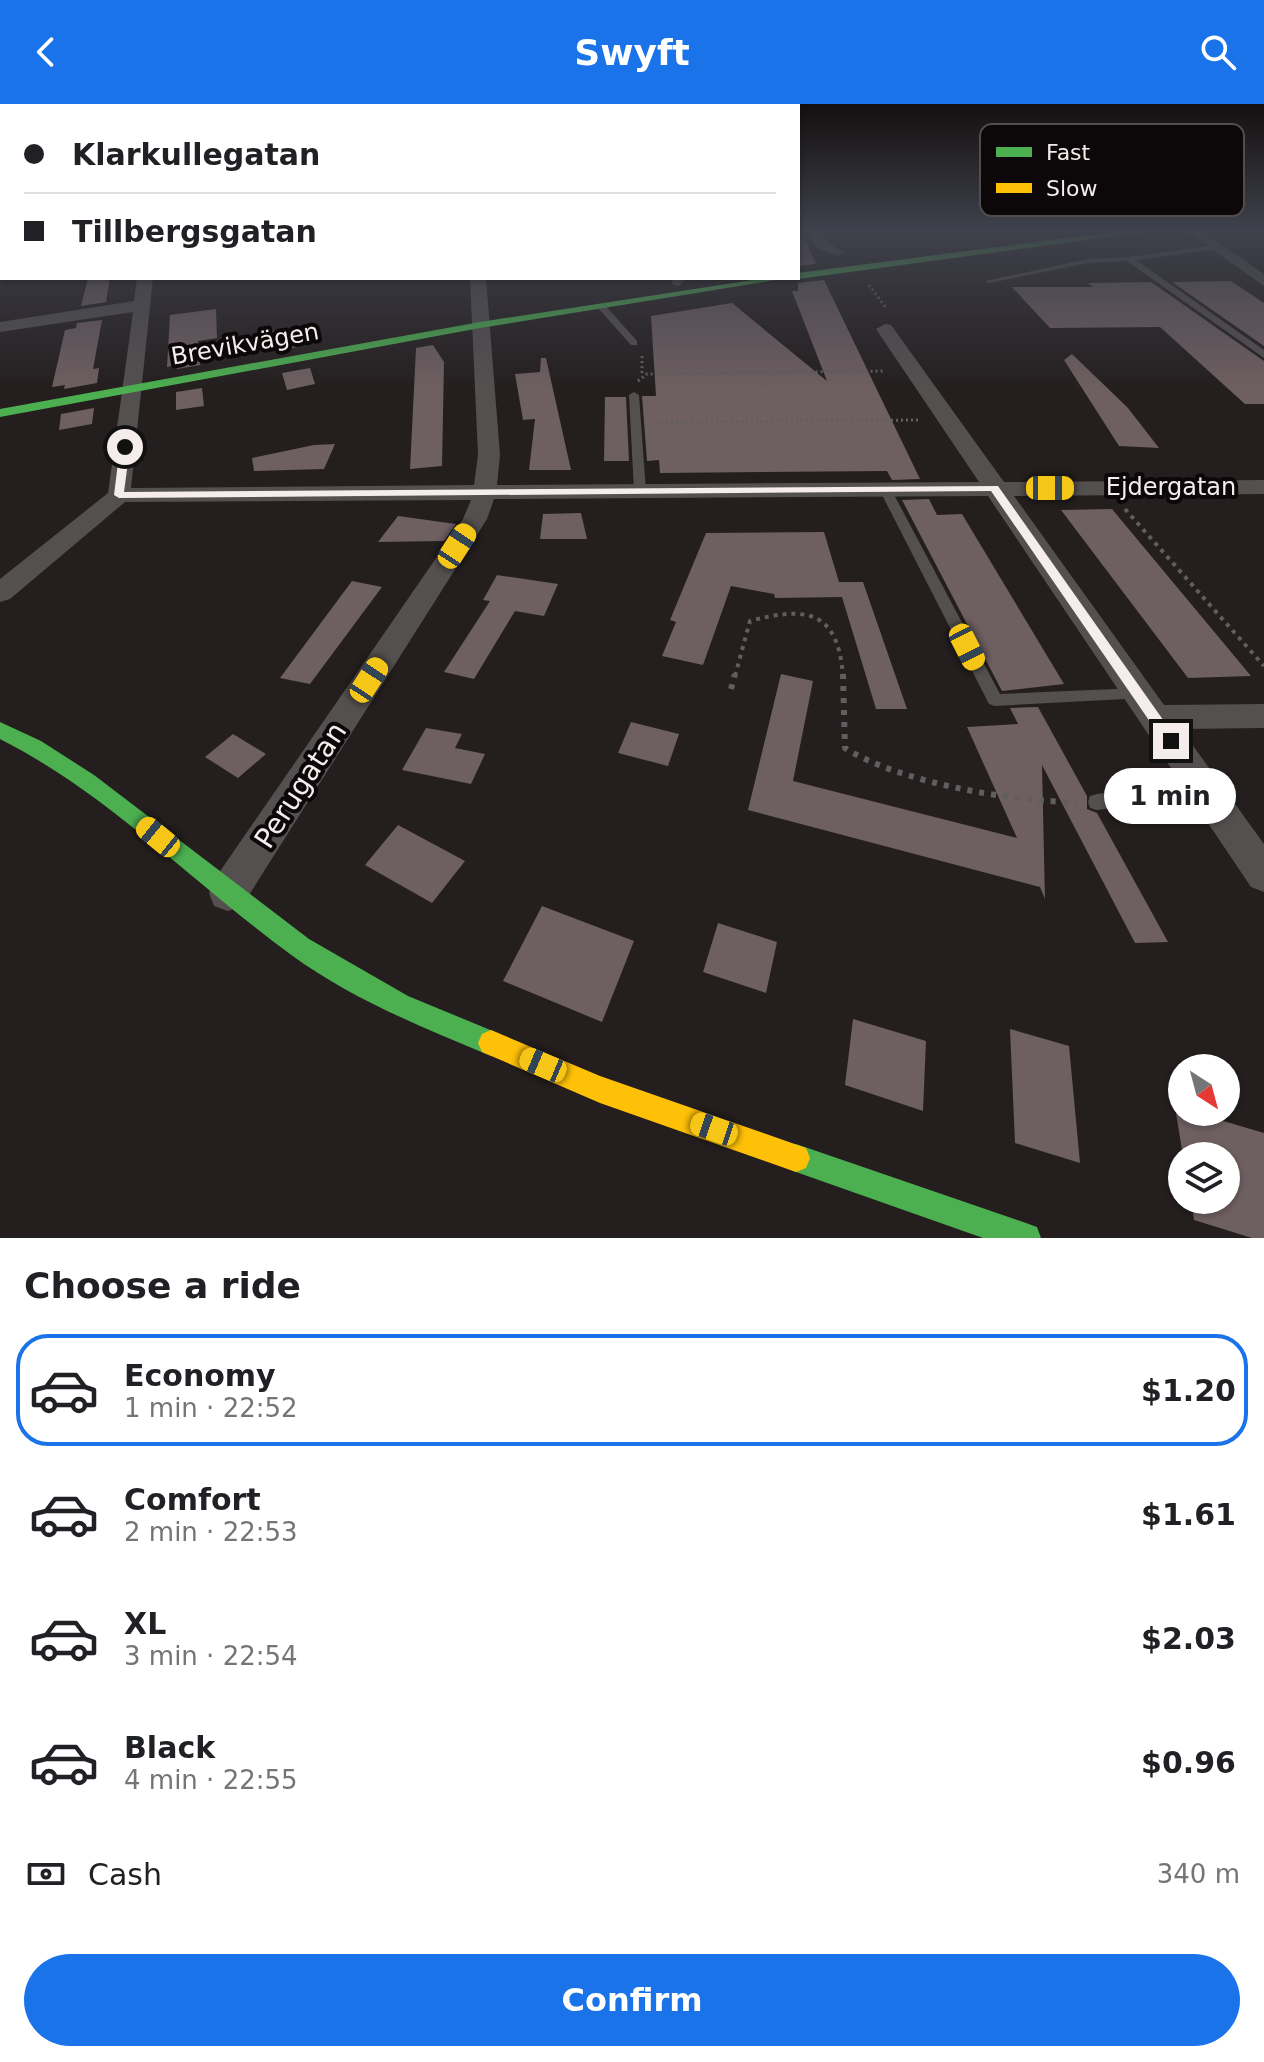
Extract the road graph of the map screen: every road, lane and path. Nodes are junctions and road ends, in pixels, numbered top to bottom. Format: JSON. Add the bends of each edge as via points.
{"nodes":[{"id":1,"x":145,"y":284,"type":"edge"},
{"id":2,"x":478,"y":284,"type":"edge"},
{"id":3,"x":745,"y":284,"type":"edge"},
{"id":4,"x":868,"y":284,"type":"edge"},
{"id":5,"x":1164,"y":284,"type":"edge"},
{"id":6,"x":143,"y":305,"type":"junction"},
{"id":7,"x":601,"y":306,"type":"junction"},
{"id":8,"x":480,"y":325,"type":"junction"},
{"id":9,"x":0,"y":327,"type":"edge"},
{"id":10,"x":885,"y":329,"type":"joint"},
{"id":11,"x":634,"y":343,"type":"dead end"},
{"id":12,"x":1264,"y":355,"type":"edge"},
{"id":13,"x":914,"y":371,"type":"junction"},
{"id":14,"x":131,"y":390,"type":"junction"},
{"id":15,"x":634,"y":395,"type":"joint"},
{"id":16,"x":0,"y":413,"type":"edge"},
{"id":17,"x":947,"y":420,"type":"junction"},
{"id":18,"x":636,"y":422,"type":"junction"},
{"id":19,"x":1264,"y":487,"type":"edge"},
{"id":20,"x":994,"y":488,"type":"junction"},
{"id":21,"x":1106,"y":488,"type":"junction"},
{"id":22,"x":885,"y":489,"type":"junction"},
{"id":23,"x":640,"y":491,"type":"junction"},
{"id":24,"x":485,"y":493,"type":"junction"},
{"id":25,"x":119,"y":495,"type":"junction"},
{"id":26,"x":0,"y":593,"type":"edge"},
{"id":27,"x":1264,"y":666,"type":"edge"},
{"id":28,"x":731,"y":689,"type":"dead end"},
{"id":29,"x":1146,"y":705,"type":"junction"},
{"id":30,"x":1264,"y":716,"type":"edge"},
{"id":31,"x":0,"y":730,"type":"edge"},
{"id":32,"x":1204,"y":788,"type":"junction"},
{"id":33,"x":1097,"y":802,"type":"joint"},
{"id":34,"x":1264,"y":875,"type":"edge"},
{"id":35,"x":228,"y":893,"type":"junction"},
{"id":36,"x":1026,"y":1238,"type":"edge"}],
"edges":[{"from":1,"to":6,"type":"street"},
{"from":2,"to":8,"type":"street","name":"Perugatan"},
{"from":3,"to":7,"type":"street","name":"Brevikvägen"},
{"from":4,"to":10,"type":"path","via":[[894,319]]},
{"from":5,"to":12,"type":"lane"},
{"from":6,"to":9,"type":"street"},
{"from":6,"to":14,"type":"street"},
{"from":7,"to":8,"type":"street","name":"Brevikvägen"},
{"from":7,"to":11,"type":"lane"},
{"from":8,"to":14,"type":"street","name":"Brevikvägen"},
{"from":8,"to":24,"type":"street","name":"Perugatan","via":[[489,455]]},
{"from":10,"to":13,"type":"street"},
{"from":13,"to":15,"type":"path","via":[[647,374],[639,378]]},
{"from":13,"to":17,"type":"street"},
{"from":14,"to":16,"type":"street","name":"Brevikvägen"},
{"from":14,"to":25,"type":"street"},
{"from":15,"to":18,"type":"lane"},
{"from":17,"to":18,"type":"path"},
{"from":17,"to":20,"type":"street"},
{"from":18,"to":23,"type":"lane"},
{"from":19,"to":21,"type":"street","name":"Ejdergatan"},
{"from":20,"to":21,"type":"street","name":"Ejdergatan"},
{"from":20,"to":22,"type":"street","name":"Ejdergatan"},
{"from":20,"to":29,"type":"street"},
{"from":21,"to":27,"type":"path"},
{"from":22,"to":23,"type":"street","name":"Ejdergatan"},
{"from":22,"to":29,"type":"lane","via":[[995,700]]},
{"from":23,"to":24,"type":"street","name":"Ejdergatan"},
{"from":24,"to":25,"type":"street","name":"Ejdergatan"},
{"from":24,"to":35,"type":"street","name":"Perugatan","via":[[475,519]]},
{"from":25,"to":26,"type":"street"},
{"from":28,"to":33,"type":"path","via":[[750,621],[781,612],[820,618],[829,627],[842,665],[845,748],[855,757],[995,797],[1030,803]]},
{"from":29,"to":30,"type":"street"},
{"from":29,"to":32,"type":"street"},
{"from":31,"to":35,"type":"street","via":[[87,781]]},
{"from":32,"to":33,"type":"lane"},
{"from":32,"to":34,"type":"street"},
{"from":35,"to":36,"type":"street","via":[[300,947],[399,1005],[600,1089]]}]}
